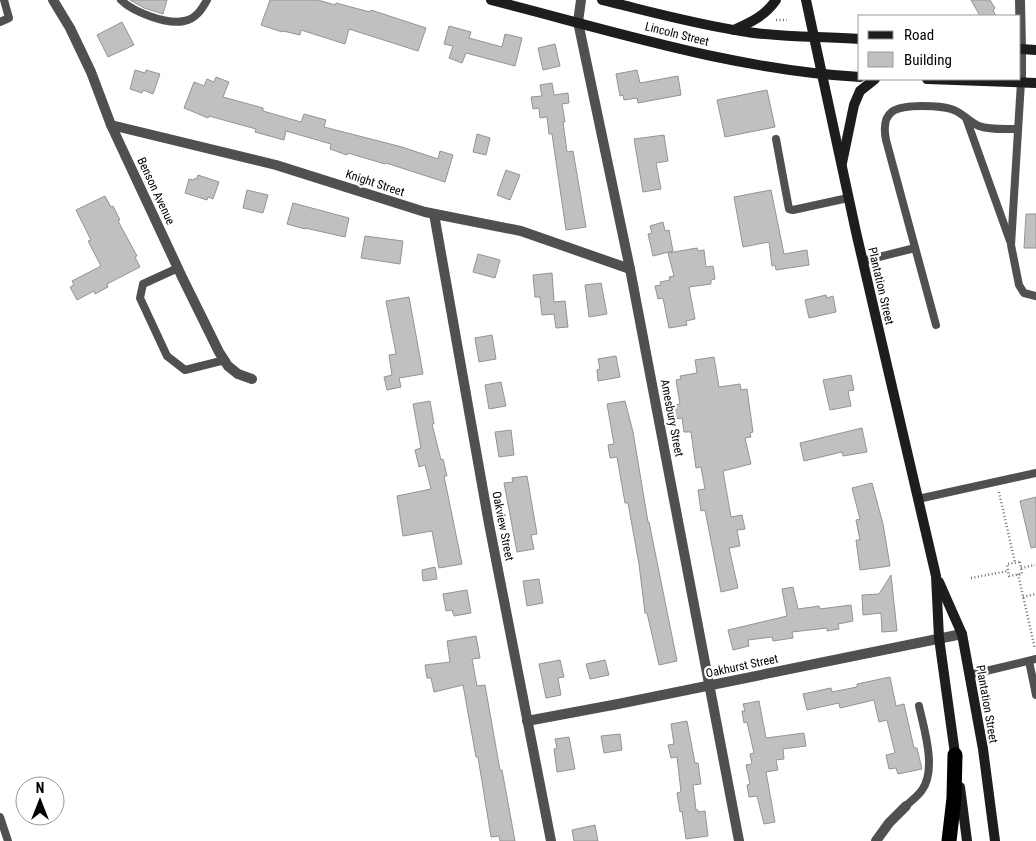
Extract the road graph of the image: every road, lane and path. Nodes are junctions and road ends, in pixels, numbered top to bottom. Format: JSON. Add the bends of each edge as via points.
{"nodes":[{"id":1,"x":4,"y":0,"type":"edge"},
{"id":2,"x":52,"y":0,"type":"edge"},
{"id":3,"x":121,"y":0,"type":"edge"},
{"id":4,"x":207,"y":0,"type":"edge"},
{"id":5,"x":491,"y":0,"type":"edge"},
{"id":6,"x":581,"y":0,"type":"edge"},
{"id":7,"x":602,"y":0,"type":"edge"},
{"id":8,"x":776,"y":0,"type":"edge"},
{"id":9,"x":806,"y":0,"type":"edge"},
{"id":10,"x":1020,"y":0,"type":"edge"},
{"id":11,"x":1020,"y":15,"type":"edge"},
{"id":12,"x":775,"y":19,"type":"dead end"},
{"id":13,"x":787,"y":20,"type":"dead end"},
{"id":14,"x":0,"y":22,"type":"edge"},
{"id":15,"x":578,"y":22,"type":"junction"},
{"id":16,"x":734,"y":30,"type":"junction"},
{"id":17,"x":814,"y":38,"type":"junction"},
{"id":18,"x":858,"y":39,"type":"edge"},
{"id":19,"x":1021,"y":49,"type":"edge"},
{"id":20,"x":1036,"y":50,"type":"edge"},
{"id":21,"x":822,"y":74,"type":"junction"},
{"id":22,"x":858,"y":77,"type":"edge"},
{"id":23,"x":874,"y":80,"type":"edge"},
{"id":24,"x":958,"y":80,"type":"edge"},
{"id":25,"x":1020,"y":82,"type":"junction"},
{"id":26,"x":1036,"y":83,"type":"edge"},
{"id":27,"x":966,"y":118,"type":"junction"},
{"id":28,"x":111,"y":125,"type":"junction"},
{"id":29,"x":1017,"y":129,"type":"junction"},
{"id":30,"x":776,"y":139,"type":"dead end"},
{"id":31,"x":841,"y":167,"type":"junction"},
{"id":32,"x":848,"y":198,"type":"junction"},
{"id":33,"x":434,"y":214,"type":"junction"},
{"id":34,"x":1011,"y":245,"type":"junction"},
{"id":35,"x":915,"y":248,"type":"junction"},
{"id":36,"x":862,"y":261,"type":"junction"},
{"id":37,"x":178,"y":268,"type":"junction"},
{"id":38,"x":630,"y":269,"type":"junction"},
{"id":39,"x":1036,"y":296,"type":"edge"},
{"id":40,"x":936,"y":325,"type":"dead end"},
{"id":41,"x":225,"y":360,"type":"junction"},
{"id":42,"x":252,"y":379,"type":"dead end"},
{"id":43,"x":1036,"y":473,"type":"edge"},
{"id":44,"x":999,"y":491,"type":"dead end"},
{"id":45,"x":918,"y":499,"type":"junction"},
{"id":46,"x":1015,"y":563,"type":"junction"},
{"id":47,"x":1035,"y":565,"type":"edge"},
{"id":48,"x":1021,"y":568,"type":"junction"},
{"id":49,"x":1008,"y":571,"type":"junction"},
{"id":50,"x":1018,"y":574,"type":"junction"},
{"id":51,"x":936,"y":576,"type":"junction"},
{"id":52,"x":971,"y":578,"type":"dead end"},
{"id":53,"x":1036,"y":594,"type":"edge"},
{"id":54,"x":1023,"y":597,"type":"junction"},
{"id":55,"x":962,"y":634,"type":"junction"},
{"id":56,"x":940,"y":638,"type":"junction"},
{"id":57,"x":1036,"y":648,"type":"edge"},
{"id":58,"x":1032,"y":660,"type":"edge"},
{"id":59,"x":969,"y":674,"type":"junction"},
{"id":60,"x":710,"y":685,"type":"junction"},
{"id":61,"x":1036,"y":695,"type":"edge"},
{"id":62,"x":919,"y":706,"type":"dead end"},
{"id":63,"x":527,"y":720,"type":"junction"},
{"id":64,"x":955,"y":755,"type":"junction"},
{"id":65,"x":906,"y":806,"type":"joint"},
{"id":66,"x":0,"y":817,"type":"edge"},
{"id":67,"x":8,"y":841,"type":"edge"},
{"id":68,"x":551,"y":841,"type":"edge"},
{"id":69,"x":740,"y":841,"type":"edge"},
{"id":70,"x":876,"y":841,"type":"edge"},
{"id":71,"x":948,"y":841,"type":"edge"},
{"id":72,"x":967,"y":841,"type":"edge"},
{"id":73,"x":995,"y":841,"type":"edge"}],
"edges":[{"from":1,"to":14,"type":"lane","via":[[9,18]]},
{"from":2,"to":28,"type":"street","name":"Benson Avenue","via":[[91,72]]},
{"from":3,"to":4,"type":"lane","via":[[134,10],[169,21],[186,21],[200,13]]},
{"from":5,"to":15,"type":"main road","name":"Lincoln Street"},
{"from":6,"to":15,"type":"street","name":"Amesbury Street"},
{"from":7,"to":16,"type":"main road","name":"Lincoln Street"},
{"from":8,"to":16,"type":"main road","via":[[759,18]]},
{"from":9,"to":17,"type":"main road","name":"Plantation Street"},
{"from":10,"to":11,"type":"street"},
{"from":12,"to":13,"type":"path"},
{"from":15,"to":21,"type":"main road","name":"Lincoln Street","via":[[715,57]]},
{"from":15,"to":38,"type":"street","name":"Amesbury Street"},
{"from":16,"to":17,"type":"main road","name":"Lincoln Street"},
{"from":17,"to":18,"type":"main road","name":"Lincoln Street"},
{"from":17,"to":21,"type":"main road","name":"Plantation Street"},
{"from":19,"to":20,"type":"main road"},
{"from":21,"to":22,"type":"main road","name":"Lincoln Street"},
{"from":21,"to":31,"type":"main road","name":"Plantation Street"},
{"from":23,"to":31,"type":"main road","via":[[860,91],[854,105]]},
{"from":24,"to":25,"type":"main road"},
{"from":25,"to":26,"type":"main road"},
{"from":25,"to":29,"type":"lane"},
{"from":27,"to":29,"type":"lane","via":[[980,126]]},
{"from":27,"to":34,"type":"lane"},
{"from":27,"to":35,"type":"lane","via":[[945,107],[907,106],[891,112],[886,119],[886,140]]},
{"from":28,"to":33,"type":"street","name":"Knight Street","via":[[276,165]]},
{"from":28,"to":37,"type":"street","name":"Benson Avenue"},
{"from":29,"to":34,"type":"lane"},
{"from":30,"to":32,"type":"lane","via":[[789,209]]},
{"from":31,"to":32,"type":"main road","name":"Plantation Street"},
{"from":32,"to":36,"type":"main road","name":"Plantation Street"},
{"from":33,"to":38,"type":"street","name":"Knight Street","via":[[521,231]]},
{"from":33,"to":63,"type":"street","name":"Oakview Street"},
{"from":34,"to":39,"type":"lane","via":[[1019,285],[1024,293]]},
{"from":35,"to":36,"type":"lane"},
{"from":35,"to":40,"type":"lane"},
{"from":36,"to":45,"type":"main road","name":"Plantation Street"},
{"from":37,"to":41,"type":"street","name":"Benson Avenue"},
{"from":37,"to":41,"type":"lane","via":[[143,284],[140,298],[167,356],[185,370]]},
{"from":38,"to":60,"type":"street","name":"Amesbury Street"},
{"from":41,"to":42,"type":"street","name":"Benson Avenue","via":[[238,374]]},
{"from":43,"to":45,"type":"lane"},
{"from":44,"to":46,"type":"path"},
{"from":45,"to":51,"type":"main road","name":"Plantation Street"},
{"from":46,"to":48,"type":"path","via":[[1020,562]]},
{"from":46,"to":49,"type":"path","via":[[1007,564]]},
{"from":47,"to":48,"type":"path"},
{"from":48,"to":50,"type":"path","via":[[1022,574]]},
{"from":49,"to":50,"type":"path","via":[[1009,576]]},
{"from":49,"to":52,"type":"path"},
{"from":50,"to":54,"type":"path"},
{"from":51,"to":55,"type":"main road","name":"Plantation Street"},
{"from":51,"to":56,"type":"main road","name":"Plantation Street"},
{"from":53,"to":54,"type":"path"},
{"from":54,"to":57,"type":"path"},
{"from":55,"to":56,"type":"street","name":"Oakhurst Street"},
{"from":55,"to":59,"type":"main road","name":"Plantation Street"},
{"from":56,"to":60,"type":"street","name":"Oakhurst Street"},
{"from":56,"to":64,"type":"main road","name":"Plantation Street"},
{"from":58,"to":59,"type":"lane"},
{"from":58,"to":61,"type":"lane"},
{"from":59,"to":73,"type":"main road","name":"Plantation Street"},
{"from":60,"to":63,"type":"street","name":"Oakhurst Street"},
{"from":60,"to":69,"type":"street","name":"Amesbury Street"},
{"from":62,"to":65,"type":"lane","via":[[930,771],[922,790]]},
{"from":63,"to":68,"type":"street","name":"Oakview Street"},
{"from":64,"to":71,"type":"highway"},
{"from":64,"to":72,"type":"main road","name":"Plantation Street"},
{"from":65,"to":70,"type":"street"},
{"from":66,"to":67,"type":"lane"}]}
